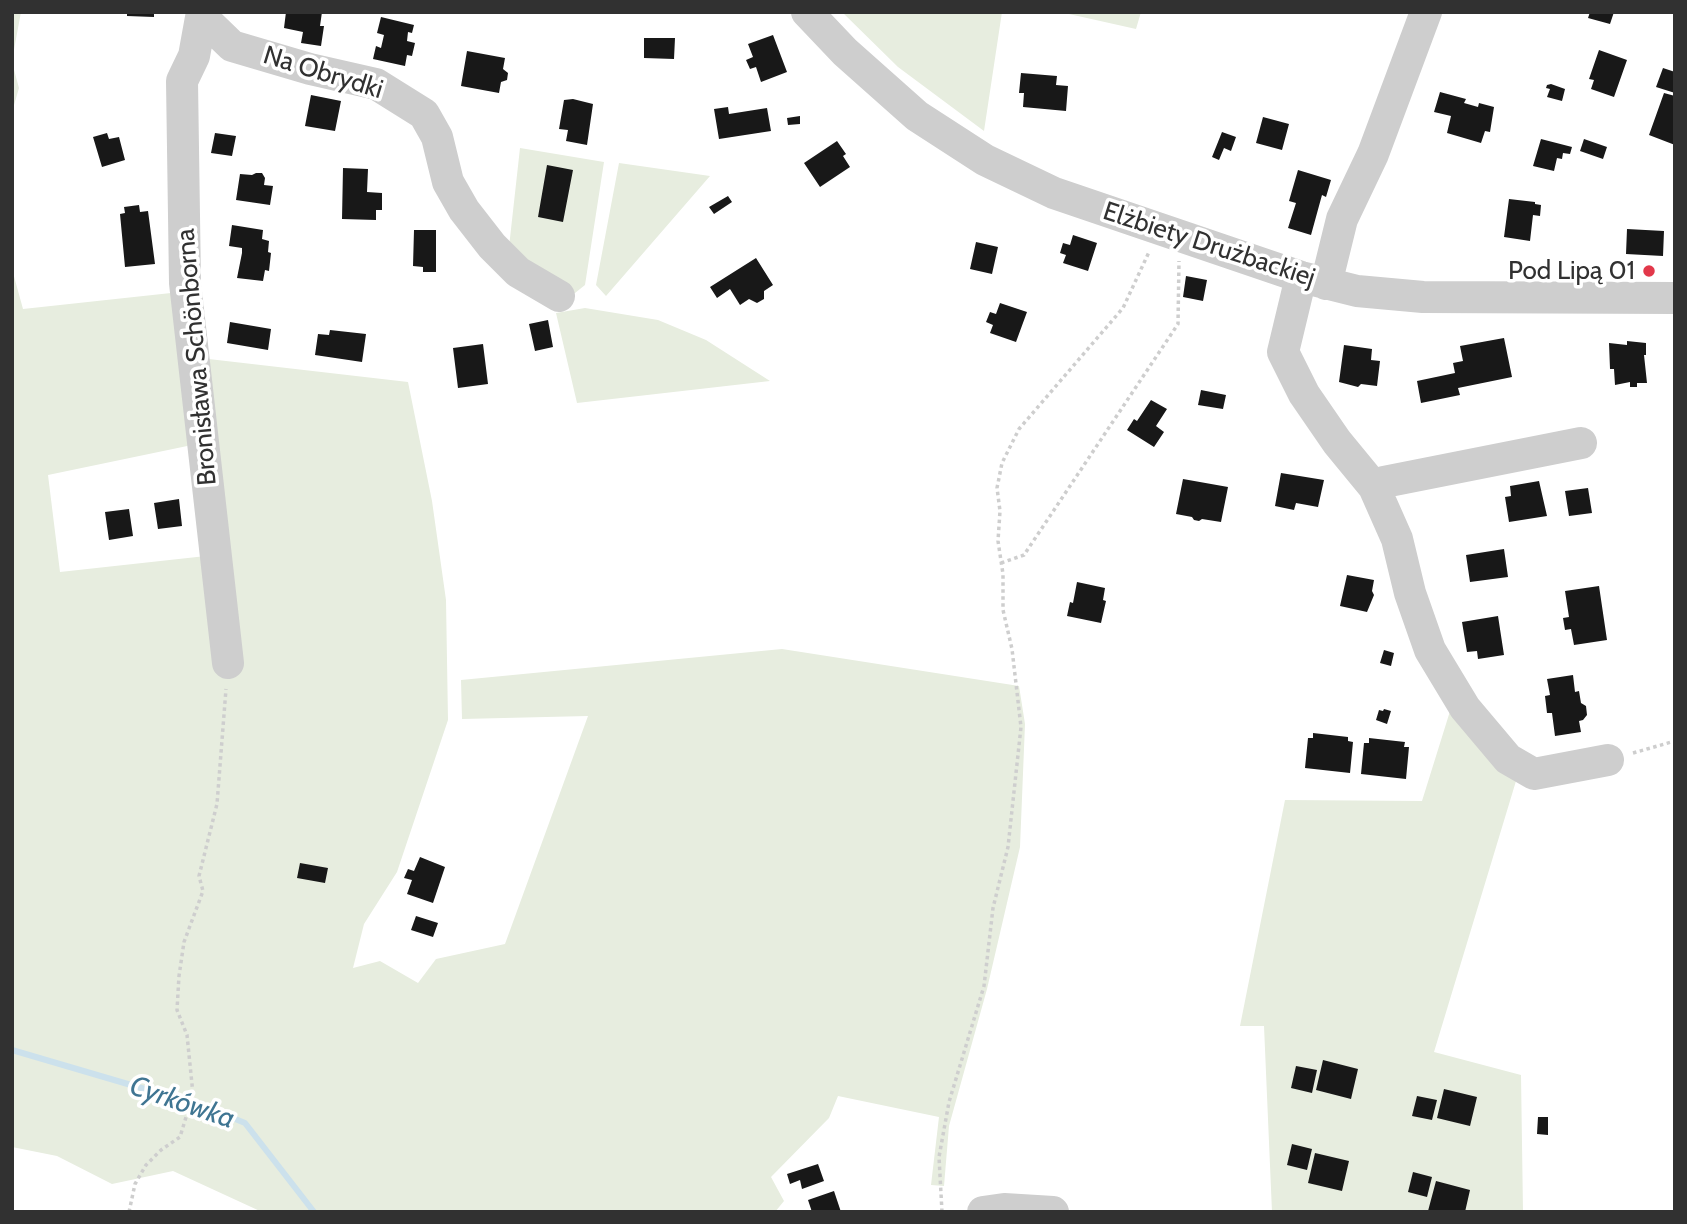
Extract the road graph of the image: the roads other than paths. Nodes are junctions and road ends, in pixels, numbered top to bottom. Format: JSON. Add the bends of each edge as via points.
{"nodes":[{"id":1,"x":807,"y":12,"type":"edge"},
{"id":2,"x":1426,"y":12,"type":"edge"},
{"id":3,"x":203,"y":15,"type":"edge"},
{"id":4,"x":1313,"y":281,"type":"junction"},
{"id":5,"x":559,"y":296,"type":"dead end"},
{"id":6,"x":1675,"y":298,"type":"edge"},
{"id":7,"x":1581,"y":443,"type":"dead end"},
{"id":8,"x":1374,"y":487,"type":"junction"},
{"id":9,"x":228,"y":663,"type":"road end"},
{"id":10,"x":1608,"y":760,"type":"road end"},
{"id":11,"x":983,"y":1212,"type":"edge"},
{"id":12,"x":1053,"y":1212,"type":"edge"}],
"edges":[{"from":1,"to":4,"type":"street","name":"Elżbiety Drużbackiej","via":[[916,116],[1016,177]]},
{"from":2,"to":4,"type":"street","via":[[1373,154]]},
{"from":3,"to":5,"type":"street","name":"Na Obrydki","via":[[232,46],[376,84],[424,114],[437,137],[448,181],[464,210],[518,272]]},
{"from":3,"to":9,"type":"street","name":"Bronisława Schönborna","via":[[194,56],[182,81],[185,283]]},
{"from":4,"to":6,"type":"street","name":"Elżbiety Drużbackiej","via":[[1357,291],[1423,297]]},
{"from":4,"to":8,"type":"street","via":[[1283,352],[1304,394]]},
{"from":7,"to":8,"type":"street"},
{"from":8,"to":10,"type":"street","via":[[1397,539],[1430,650],[1465,708],[1508,760],[1534,775]]},
{"from":11,"to":12,"type":"street"}]}
